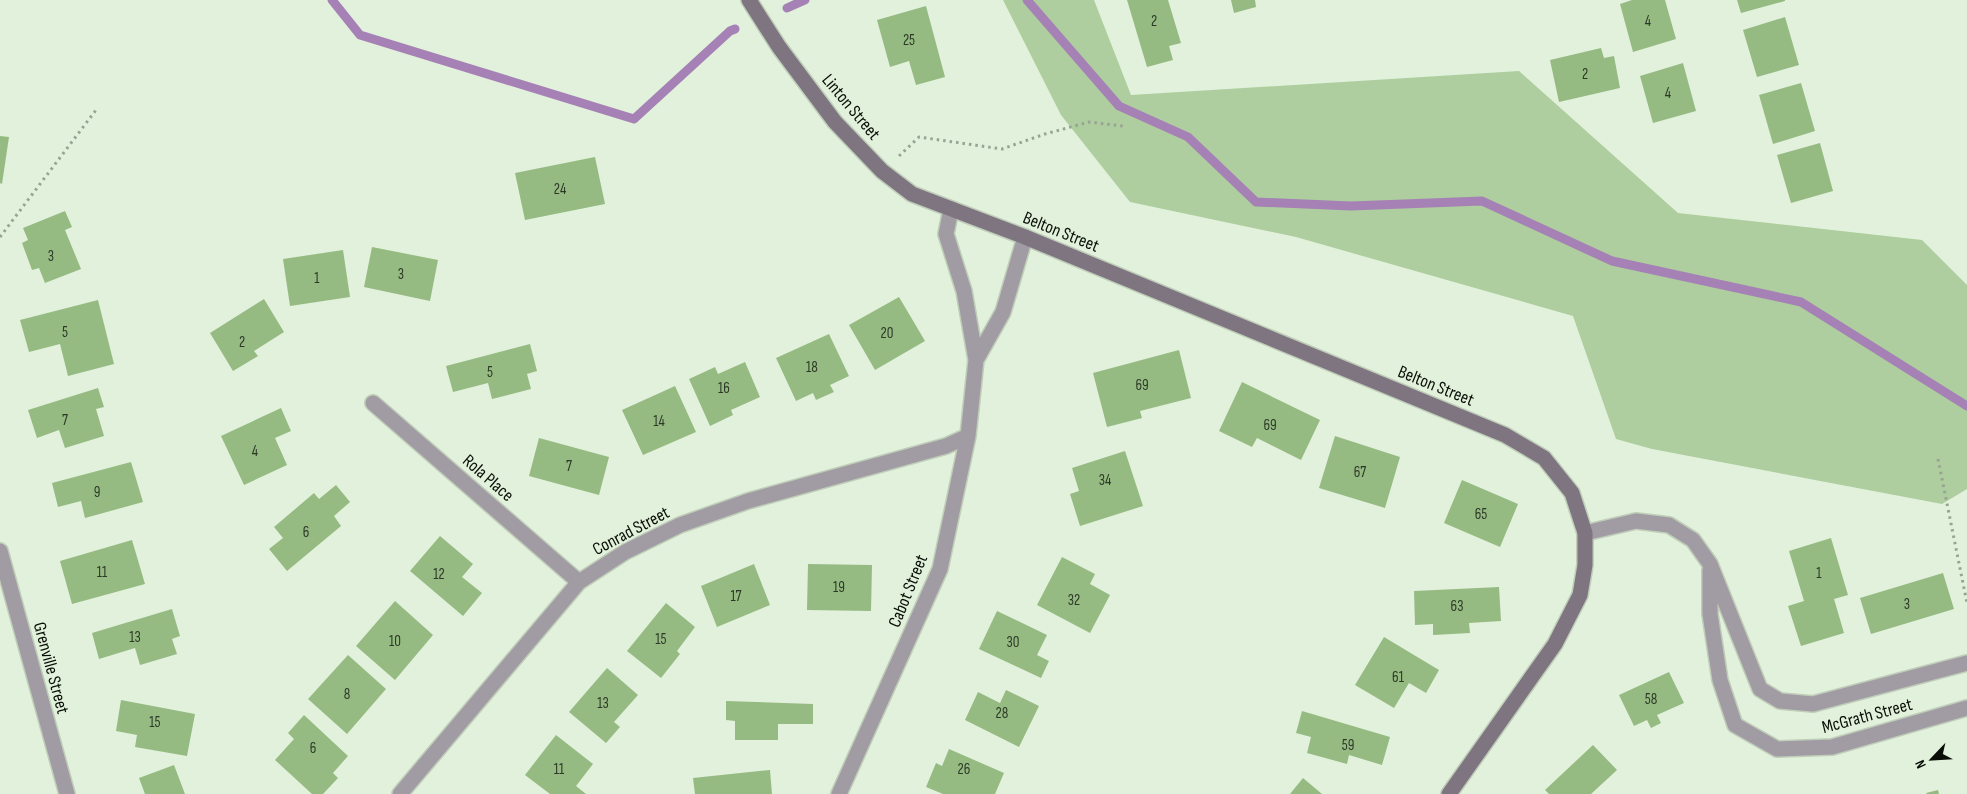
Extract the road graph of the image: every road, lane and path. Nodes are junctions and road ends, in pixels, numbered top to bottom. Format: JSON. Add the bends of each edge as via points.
{"nodes":[{"id":1,"x":750,"y":0,"type":"edge"},
{"id":2,"x":96,"y":110,"type":"dead end"},
{"id":3,"x":1123,"y":126,"type":"dead end"},
{"id":4,"x":882,"y":171,"type":"junction"},
{"id":5,"x":951,"y":209,"type":"junction"},
{"id":6,"x":0,"y":237,"type":"edge"},
{"id":7,"x":1025,"y":237,"type":"junction"},
{"id":8,"x":976,"y":360,"type":"junction"},
{"id":9,"x":373,"y":402,"type":"dead end"},
{"id":10,"x":968,"y":436,"type":"junction"},
{"id":11,"x":1938,"y":459,"type":"dead end"},
{"id":12,"x":1584,"y":533,"type":"junction"},
{"id":13,"x":0,"y":551,"type":"edge"},
{"id":14,"x":1710,"y":564,"type":"junction"},
{"id":15,"x":579,"y":582,"type":"junction"},
{"id":16,"x":1967,"y":603,"type":"edge"},
{"id":17,"x":1967,"y":663,"type":"edge"},
{"id":18,"x":1967,"y":708,"type":"edge"},
{"id":19,"x":67,"y":794,"type":"edge"},
{"id":20,"x":400,"y":794,"type":"edge"},
{"id":21,"x":839,"y":794,"type":"edge"},
{"id":22,"x":1449,"y":794,"type":"edge"}],
"edges":[{"from":1,"to":4,"type":"street","name":"Linton Street","via":[[779,47],[836,122]]},
{"from":2,"to":6,"type":"path"},
{"from":3,"to":4,"type":"path","via":[[1089,122],[1002,149],[919,137]]},
{"from":4,"to":5,"type":"street","name":"Linton Street","via":[[912,194]]},
{"from":5,"to":7,"type":"street","name":"Belton Street"},
{"from":5,"to":8,"type":"street","name":"Cabot Street","via":[[946,234],[964,291]]},
{"from":7,"to":8,"type":"street","name":"Cabot Street","via":[[1003,312]]},
{"from":7,"to":12,"type":"street","name":"Belton Street","via":[[1505,435],[1544,458],[1572,493]]},
{"from":8,"to":10,"type":"street","name":"Cabot Street"},
{"from":9,"to":15,"type":"street","name":"Rola Place"},
{"from":10,"to":15,"type":"street","name":"Conrad Street","via":[[946,446],[748,500],[680,525],[625,552]]},
{"from":10,"to":21,"type":"street","name":"Cabot Street","via":[[940,569]]},
{"from":11,"to":16,"type":"path"},
{"from":12,"to":14,"type":"street","name":"McGrath Street","via":[[1636,521],[1669,525],[1693,540]]},
{"from":12,"to":22,"type":"street","name":"Belton Street","via":[[1585,565],[1580,596],[1554,644]]},
{"from":13,"to":19,"type":"street","name":"Grenville Street"},
{"from":14,"to":17,"type":"street","name":"McGrath Street","via":[[1760,689],[1780,701],[1813,704]]},
{"from":14,"to":18,"type":"street","name":"McGrath Street","via":[[1710,614],[1720,680],[1735,725],[1777,749],[1832,747]]},
{"from":15,"to":20,"type":"street","name":"Conrad Street"}]}
